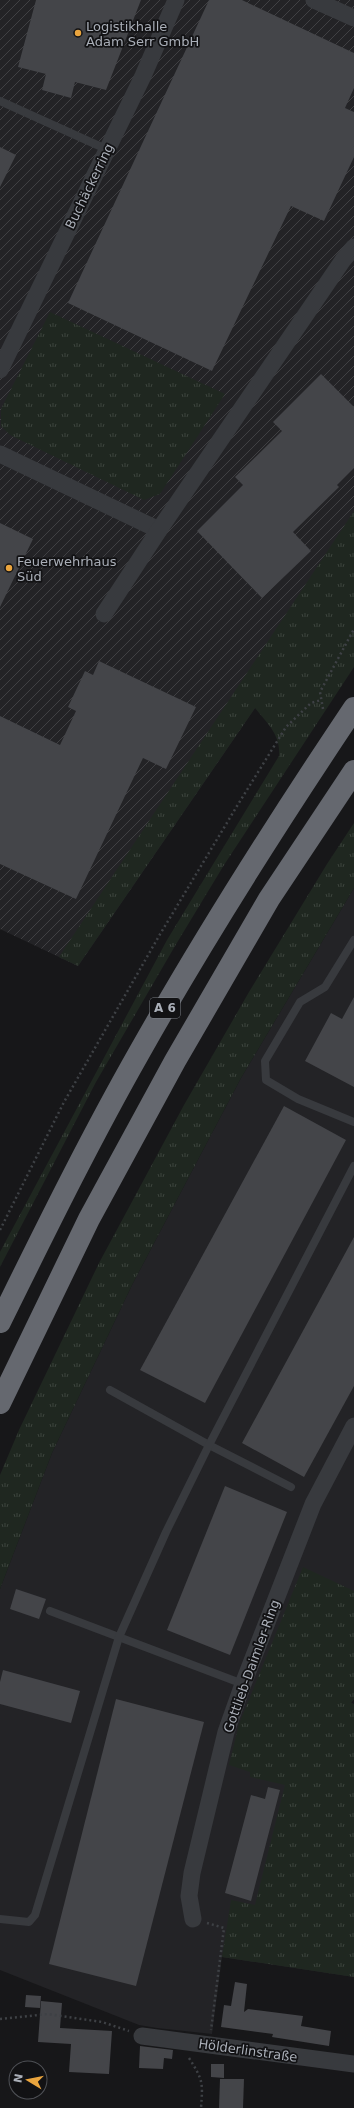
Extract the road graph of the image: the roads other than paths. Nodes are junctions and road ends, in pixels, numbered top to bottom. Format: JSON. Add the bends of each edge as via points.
{"nodes":[{"id":1,"x":176,"y":0,"type":"edge"},
{"id":2,"x":314,"y":0,"type":"edge"},
{"id":3,"x":354,"y":18,"type":"edge"},
{"id":4,"x":0,"y":101,"type":"edge"},
{"id":5,"x":106,"y":149,"type":"junction"},
{"id":6,"x":354,"y":247,"type":"edge"},
{"id":7,"x":0,"y":370,"type":"edge"},
{"id":8,"x":0,"y":454,"type":"edge"},
{"id":9,"x":159,"y":530,"type":"junction"},
{"id":10,"x":104,"y":614,"type":"dead end"},
{"id":11,"x":354,"y":708,"type":"edge"},
{"id":12,"x":354,"y":771,"type":"edge"},
{"id":13,"x":354,"y":940,"type":"edge"},
{"id":14,"x":354,"y":1122,"type":"edge"},
{"id":15,"x":354,"y":1166,"type":"edge"},
{"id":16,"x":0,"y":1322,"type":"edge"},
{"id":17,"x":110,"y":1390,"type":"dead end"},
{"id":18,"x":0,"y":1403,"type":"edge"},
{"id":19,"x":354,"y":1426,"type":"edge"},
{"id":20,"x":209,"y":1445,"type":"junction"},
{"id":21,"x":291,"y":1487,"type":"dead end"},
{"id":22,"x":50,"y":1611,"type":"dead end"},
{"id":23,"x":119,"y":1637,"type":"junction"},
{"id":24,"x":243,"y":1684,"type":"junction"},
{"id":25,"x":0,"y":1919,"type":"edge"},
{"id":26,"x":193,"y":1919,"type":"road end"},
{"id":27,"x":142,"y":2036,"type":"road end"},
{"id":28,"x":354,"y":2064,"type":"edge"}],
"edges":[{"from":1,"to":5,"type":"street","name":"Buchäckerring","via":[[143,76]]},
{"from":2,"to":3,"type":"street"},
{"from":4,"to":5,"type":"lane"},
{"from":5,"to":7,"type":"street","name":"Buchäckerring"},
{"from":6,"to":9,"type":"street"},
{"from":8,"to":9,"type":"street"},
{"from":9,"to":10,"type":"street"},
{"from":11,"to":16,"type":"highway","number":"A 6","via":[[241,880],[140,1052],[98,1126]]},
{"from":12,"to":18,"type":"highway","number":"A 6","via":[[269,899],[175,1060],[90,1219]]},
{"from":13,"to":14,"type":"lane","via":[[325,986],[300,1002],[265,1061],[266,1080],[298,1099]]},
{"from":15,"to":20,"type":"lane"},
{"from":17,"to":20,"type":"lane"},
{"from":19,"to":24,"type":"street","name":"Gottlieb-Daimler-Ring","via":[[313,1504]]},
{"from":20,"to":21,"type":"lane"},
{"from":20,"to":23,"type":"lane","via":[[166,1532]]},
{"from":22,"to":23,"type":"lane"},
{"from":23,"to":24,"type":"lane"},
{"from":23,"to":25,"type":"lane","via":[[35,1915],[29,1922]]},
{"from":24,"to":26,"type":"street","name":"Gottlieb-Daimler-Ring","via":[[226,1732],[192,1873],[189,1896]]},
{"from":27,"to":28,"type":"street","name":"Hölderlinstraße"}]}
